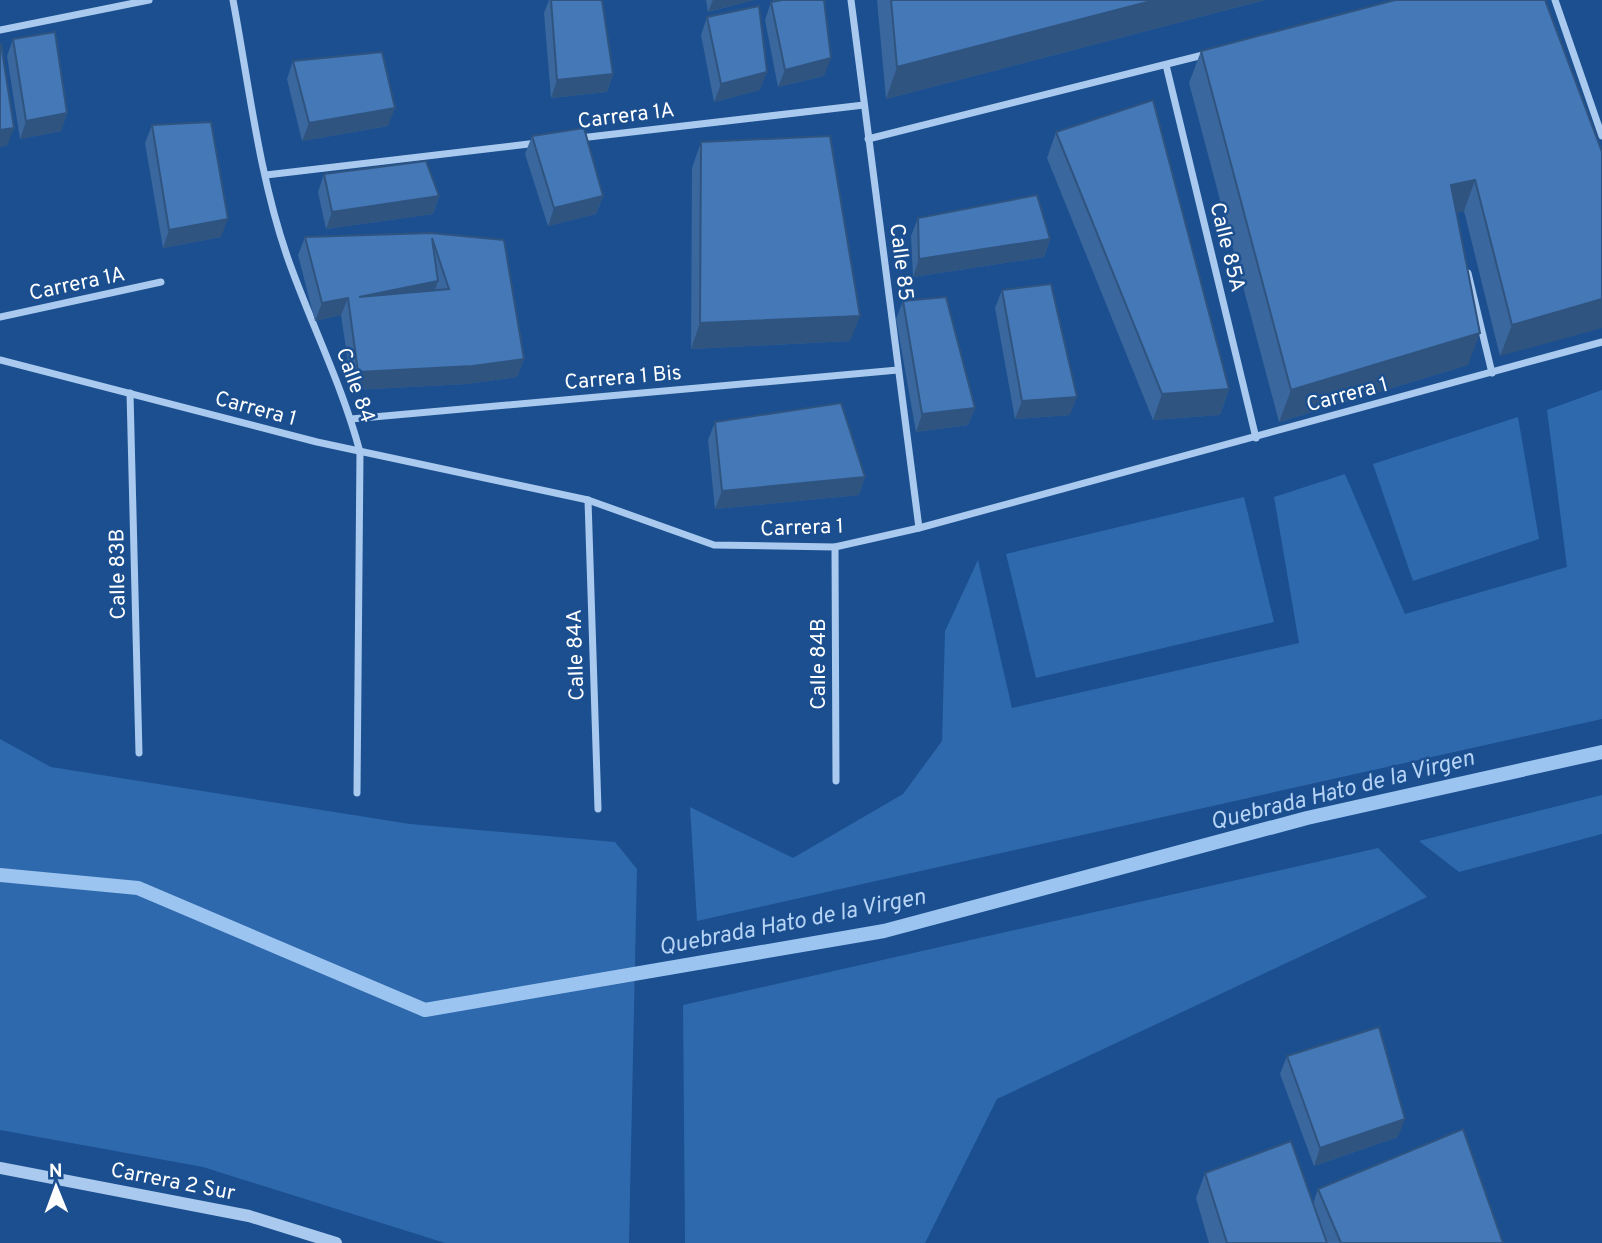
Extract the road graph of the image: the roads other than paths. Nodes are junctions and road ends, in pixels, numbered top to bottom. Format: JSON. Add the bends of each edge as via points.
{"nodes":[{"id":1,"x":149,"y":0,"type":"edge"},
{"id":2,"x":233,"y":0,"type":"edge"},
{"id":3,"x":851,"y":0,"type":"edge"},
{"id":4,"x":1555,"y":0,"type":"edge"},
{"id":5,"x":0,"y":30,"type":"edge"},
{"id":6,"x":1219,"y":51,"type":"edge"},
{"id":7,"x":1166,"y":65,"type":"junction"},
{"id":8,"x":864,"y":105,"type":"junction"},
{"id":9,"x":1602,"y":136,"type":"edge"},
{"id":10,"x":868,"y":139,"type":"junction"},
{"id":11,"x":565,"y":140,"type":"edge"},
{"id":12,"x":552,"y":141,"type":"edge"},
{"id":13,"x":266,"y":174,"type":"junction"},
{"id":14,"x":1465,"y":260,"type":"edge"},
{"id":15,"x":161,"y":282,"type":"dead end"},
{"id":16,"x":0,"y":317,"type":"edge"},
{"id":17,"x":1602,"y":342,"type":"edge"},
{"id":18,"x":0,"y":360,"type":"edge"},
{"id":19,"x":898,"y":370,"type":"junction"},
{"id":20,"x":1492,"y":373,"type":"junction"},
{"id":21,"x":130,"y":393,"type":"junction"},
{"id":22,"x":351,"y":419,"type":"junction"},
{"id":23,"x":1256,"y":438,"type":"junction"},
{"id":24,"x":360,"y":452,"type":"junction"},
{"id":25,"x":588,"y":500,"type":"junction"},
{"id":26,"x":919,"y":528,"type":"junction"},
{"id":27,"x":835,"y":547,"type":"junction"},
{"id":28,"x":139,"y":753,"type":"dead end"},
{"id":29,"x":836,"y":781,"type":"dead end"},
{"id":30,"x":357,"y":793,"type":"dead end"},
{"id":31,"x":598,"y":809,"type":"dead end"},
{"id":32,"x":0,"y":1168,"type":"edge"},
{"id":33,"x":336,"y":1243,"type":"edge"}],
"edges":[{"from":1,"to":5,"type":"street"},
{"from":2,"to":13,"type":"street","name":"Calle 84"},
{"from":3,"to":8,"type":"street","name":"Calle 85"},
{"from":4,"to":9,"type":"street"},
{"from":6,"to":7,"type":"street"},
{"from":7,"to":10,"type":"street"},
{"from":7,"to":23,"type":"street","name":"Calle 85A"},
{"from":8,"to":10,"type":"street","name":"Calle 85"},
{"from":8,"to":11,"type":"street","name":"Carrera 1A"},
{"from":10,"to":19,"type":"street","name":"Calle 85"},
{"from":12,"to":13,"type":"street","name":"Carrera 1A"},
{"from":13,"to":22,"type":"street","name":"Calle 84","via":[[287,255]]},
{"from":14,"to":20,"type":"street"},
{"from":15,"to":16,"type":"street","name":"Carrera 1A"},
{"from":17,"to":20,"type":"street","name":"Carrera 1"},
{"from":18,"to":21,"type":"street","name":"Carrera 1"},
{"from":19,"to":22,"type":"street","name":"Carrera 1 Bis"},
{"from":19,"to":26,"type":"street","name":"Calle 85"},
{"from":20,"to":23,"type":"street","name":"Carrera 1"},
{"from":21,"to":24,"type":"street","name":"Carrera 1"},
{"from":21,"to":28,"type":"street","name":"Calle 83B"},
{"from":22,"to":24,"type":"street","name":"Calle 84"},
{"from":23,"to":26,"type":"street","name":"Carrera 1"},
{"from":24,"to":25,"type":"street","name":"Carrera 1"},
{"from":24,"to":30,"type":"street","name":"Calle 84"},
{"from":25,"to":27,"type":"street","name":"Carrera 1","via":[[714,545]]},
{"from":25,"to":31,"type":"street","name":"Calle 84A"},
{"from":26,"to":27,"type":"street","name":"Carrera 1"},
{"from":27,"to":29,"type":"street","name":"Calle 84B"},
{"from":32,"to":33,"type":"street","name":"Carrera 2 Sur","via":[[249,1216]]}]}
